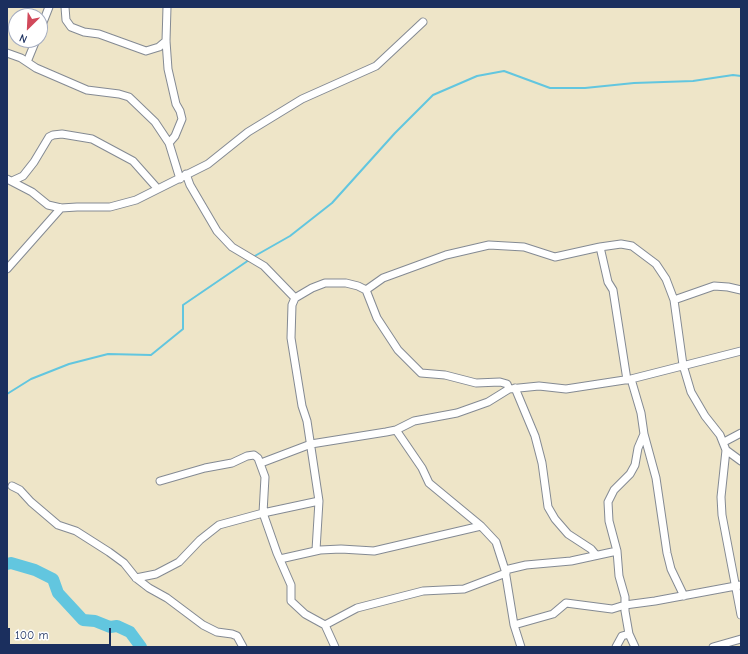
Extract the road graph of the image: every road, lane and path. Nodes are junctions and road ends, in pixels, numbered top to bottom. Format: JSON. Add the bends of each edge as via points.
{"nodes":[{"id":1,"x":65,"y":7,"type":"edge"},
{"id":2,"x":167,"y":7,"type":"edge"},
{"id":3,"x":423,"y":22,"type":"dead end"},
{"id":4,"x":166,"y":41,"type":"junction"},
{"id":5,"x":33,"y":48,"type":"edge"},
{"id":6,"x":7,"y":53,"type":"edge"},
{"id":7,"x":27,"y":62,"type":"junction"},
{"id":8,"x":168,"y":143,"type":"junction"},
{"id":9,"x":186,"y":174,"type":"junction"},
{"id":10,"x":180,"y":179,"type":"junction"},
{"id":11,"x":10,"y":180,"type":"edge"},
{"id":12,"x":157,"y":188,"type":"junction"},
{"id":13,"x":61,"y":208,"type":"junction"},
{"id":14,"x":600,"y":247,"type":"junction"},
{"id":15,"x":7,"y":269,"type":"edge"},
{"id":16,"x":366,"y":290,"type":"junction"},
{"id":17,"x":741,"y":290,"type":"edge"},
{"id":18,"x":295,"y":298,"type":"junction"},
{"id":19,"x":674,"y":300,"type":"junction"},
{"id":20,"x":741,"y":351,"type":"edge"},
{"id":21,"x":683,"y":365,"type":"junction"},
{"id":22,"x":629,"y":380,"type":"junction"},
{"id":23,"x":512,"y":388,"type":"junction"},
{"id":24,"x":396,"y":430,"type":"junction"},
{"id":25,"x":741,"y":433,"type":"edge"},
{"id":26,"x":644,"y":434,"type":"junction"},
{"id":27,"x":724,"y":442,"type":"junction"},
{"id":28,"x":311,"y":444,"type":"junction"},
{"id":29,"x":726,"y":450,"type":"junction"},
{"id":30,"x":741,"y":461,"type":"edge"},
{"id":31,"x":261,"y":463,"type":"junction"},
{"id":32,"x":160,"y":481,"type":"dead end"},
{"id":33,"x":12,"y":486,"type":"dead end"},
{"id":34,"x":319,"y":502,"type":"junction"},
{"id":35,"x":264,"y":513,"type":"junction"},
{"id":36,"x":481,"y":526,"type":"junction"},
{"id":37,"x":316,"y":550,"type":"junction"},
{"id":38,"x":617,"y":551,"type":"junction"},
{"id":39,"x":596,"y":555,"type":"junction"},
{"id":40,"x":280,"y":559,"type":"junction"},
{"id":41,"x":506,"y":572,"type":"junction"},
{"id":42,"x":136,"y":578,"type":"junction"},
{"id":43,"x":738,"y":585,"type":"edge"},
{"id":44,"x":684,"y":596,"type":"junction"},
{"id":45,"x":625,"y":605,"type":"junction"},
{"id":46,"x":741,"y":615,"type":"edge"},
{"id":47,"x":325,"y":625,"type":"junction"},
{"id":48,"x":514,"y":625,"type":"junction"},
{"id":49,"x":629,"y":634,"type":"junction"},
{"id":50,"x":741,"y":639,"type":"edge"},
{"id":51,"x":243,"y":647,"type":"edge"},
{"id":52,"x":334,"y":647,"type":"edge"},
{"id":53,"x":521,"y":647,"type":"edge"},
{"id":54,"x":616,"y":647,"type":"edge"},
{"id":55,"x":634,"y":647,"type":"edge"},
{"id":56,"x":713,"y":647,"type":"edge"}],
"edges":[{"from":1,"to":4,"type":"street","via":[[66,20],[71,27],[84,32],[99,34],[146,51],[159,47]]},
{"from":2,"to":4,"type":"street"},
{"from":3,"to":9,"type":"street","via":[[376,66],[302,99],[248,132],[208,164]]},
{"from":4,"to":8,"type":"street","via":[[168,69],[182,119],[175,136]]},
{"from":5,"to":7,"type":"street"},
{"from":6,"to":7,"type":"street"},
{"from":7,"to":8,"type":"street","via":[[87,90],[129,97],[155,122]]},
{"from":8,"to":10,"type":"street"},
{"from":9,"to":10,"type":"street"},
{"from":9,"to":18,"type":"street","via":[[217,231],[232,247],[264,266]]},
{"from":10,"to":12,"type":"street"},
{"from":11,"to":12,"type":"street","via":[[23,176],[49,137],[62,134],[92,139],[133,161]]},
{"from":11,"to":13,"type":"street","via":[[32,192],[48,206]]},
{"from":12,"to":13,"type":"street","via":[[136,200],[110,207]]},
{"from":13,"to":15,"type":"street"},
{"from":14,"to":16,"type":"street","via":[[555,257],[524,248],[489,245],[446,255],[383,278]]},
{"from":14,"to":19,"type":"street","via":[[621,244],[632,246],[656,264],[666,279]]},
{"from":14,"to":22,"type":"street","via":[[608,282],[613,290]]},
{"from":16,"to":18,"type":"street","via":[[346,282],[324,283]]},
{"from":16,"to":23,"type":"street","via":[[377,318],[398,350],[421,373],[445,375],[476,383],[500,382]]},
{"from":17,"to":19,"type":"street","via":[[714,286]]},
{"from":18,"to":28,"type":"street","via":[[292,305],[291,338],[298,386]]},
{"from":19,"to":21,"type":"street"},
{"from":20,"to":21,"type":"street"},
{"from":21,"to":22,"type":"street"},
{"from":21,"to":27,"type":"street","via":[[691,392]]},
{"from":22,"to":23,"type":"street","via":[[566,389],[539,386]]},
{"from":22,"to":26,"type":"street","via":[[641,414]]},
{"from":23,"to":24,"type":"street","via":[[488,402],[457,413],[414,421]]},
{"from":23,"to":39,"type":"street","via":[[535,436],[548,507],[568,534],[592,549]]},
{"from":24,"to":28,"type":"street"},
{"from":24,"to":36,"type":"street","via":[[429,483]]},
{"from":25,"to":27,"type":"street"},
{"from":26,"to":38,"type":"street","via":[[630,474],[614,490],[608,502],[608,521]]},
{"from":26,"to":44,"type":"street","via":[[656,478],[667,553],[671,569]]},
{"from":27,"to":29,"type":"street"},
{"from":28,"to":31,"type":"street"},
{"from":28,"to":34,"type":"street"},
{"from":29,"to":30,"type":"street"},
{"from":29,"to":43,"type":"street","via":[[721,498],[722,515]]},
{"from":31,"to":32,"type":"street","via":[[254,455],[247,456],[232,463]]},
{"from":31,"to":35,"type":"street","via":[[265,478]]},
{"from":33,"to":42,"type":"street","via":[[20,490],[58,525],[76,531],[124,563]]},
{"from":34,"to":35,"type":"street"},
{"from":34,"to":37,"type":"street"},
{"from":35,"to":40,"type":"street"},
{"from":35,"to":42,"type":"street","via":[[219,525],[179,562],[156,574]]},
{"from":36,"to":37,"type":"street","via":[[374,551]]},
{"from":36,"to":41,"type":"street","via":[[496,542]]},
{"from":37,"to":40,"type":"street"},
{"from":38,"to":39,"type":"street"},
{"from":38,"to":45,"type":"street"},
{"from":39,"to":41,"type":"street","via":[[571,561],[526,566]]},
{"from":40,"to":47,"type":"street","via":[[291,585],[291,601],[305,614]]},
{"from":41,"to":47,"type":"street","via":[[464,590],[423,590],[357,608]]},
{"from":41,"to":48,"type":"street"},
{"from":42,"to":51,"type":"street","via":[[204,626],[237,636]]},
{"from":43,"to":44,"type":"street"},
{"from":43,"to":46,"type":"street"},
{"from":44,"to":45,"type":"street"},
{"from":45,"to":48,"type":"street","via":[[612,609],[566,603],[554,614]]},
{"from":45,"to":49,"type":"street"},
{"from":47,"to":52,"type":"street"},
{"from":48,"to":53,"type":"street"},
{"from":49,"to":54,"type":"street","via":[[622,636]]},
{"from":49,"to":55,"type":"street"},
{"from":50,"to":56,"type":"street"}]}
